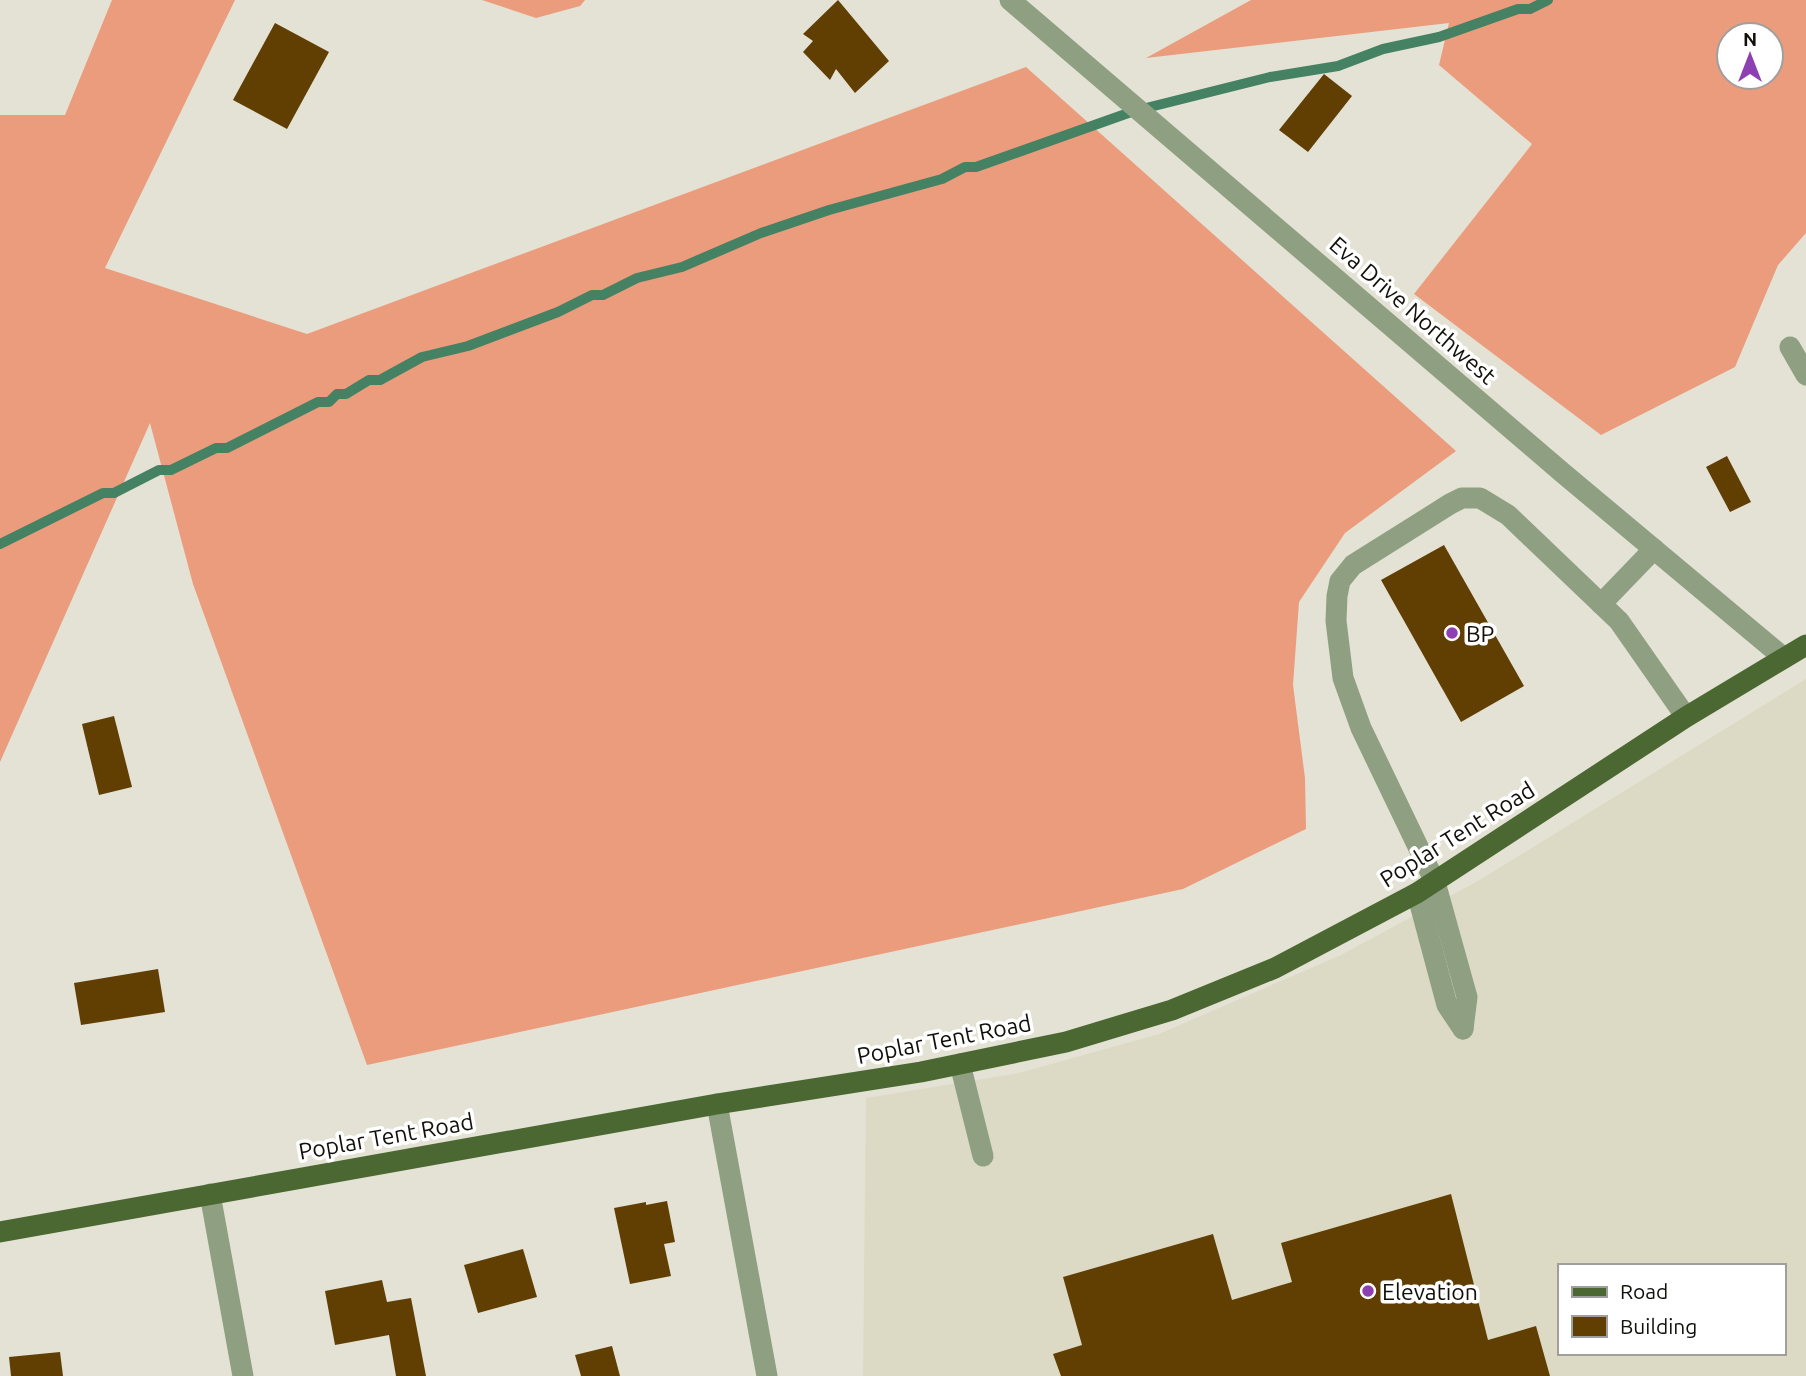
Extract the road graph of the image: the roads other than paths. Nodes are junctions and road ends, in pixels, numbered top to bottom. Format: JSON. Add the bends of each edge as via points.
{"nodes":[{"id":1,"x":1010,"y":0,"type":"edge"},
{"id":2,"x":1790,"y":347,"type":"dead end"},
{"id":3,"x":1806,"y":375,"type":"edge"},
{"id":4,"x":1654,"y":549,"type":"junction"},
{"id":5,"x":1601,"y":604,"type":"junction"},
{"id":6,"x":1806,"y":645,"type":"edge"},
{"id":7,"x":1784,"y":658,"type":"junction"},
{"id":8,"x":1686,"y":717,"type":"junction"},
{"id":9,"x":1426,"y":888,"type":"junction"},
{"id":10,"x":960,"y":1064,"type":"junction"},
{"id":11,"x":717,"y":1104,"type":"junction"},
{"id":12,"x":984,"y":1157,"type":"dead end"},
{"id":13,"x":210,"y":1194,"type":"junction"},
{"id":14,"x":0,"y":1233,"type":"edge"},
{"id":15,"x":243,"y":1376,"type":"edge"},
{"id":16,"x":767,"y":1376,"type":"edge"}],
"edges":[{"from":1,"to":4,"type":"street","name":"Eva Drive Northwest"},
{"from":2,"to":3,"type":"street"},
{"from":4,"to":5,"type":"street"},
{"from":4,"to":7,"type":"street","name":"Eva Drive Northwest"},
{"from":5,"to":8,"type":"street","via":[[1619,621]]},
{"from":5,"to":9,"type":"street","via":[[1508,515],[1480,498],[1462,498],[1450,504],[1353,565],[1340,581],[1336,621],[1343,678]]},
{"from":6,"to":7,"type":"main road","name":"Poplar Tent Road"},
{"from":7,"to":8,"type":"main road","name":"Poplar Tent Road"},
{"from":8,"to":9,"type":"main road","name":"Poplar Tent Road"},
{"from":9,"to":9,"type":"street","via":[[1447,1005],[1463,1029],[1467,997]]},
{"from":9,"to":10,"type":"main road","name":"Poplar Tent Road","via":[[1275,968],[1172,1010],[1066,1042]]},
{"from":10,"to":11,"type":"main road","name":"Poplar Tent Road"},
{"from":10,"to":12,"type":"street"},
{"from":11,"to":13,"type":"main road","name":"Poplar Tent Road"},
{"from":11,"to":16,"type":"street"},
{"from":13,"to":14,"type":"main road","name":"Poplar Tent Road"},
{"from":13,"to":15,"type":"street"}]}
